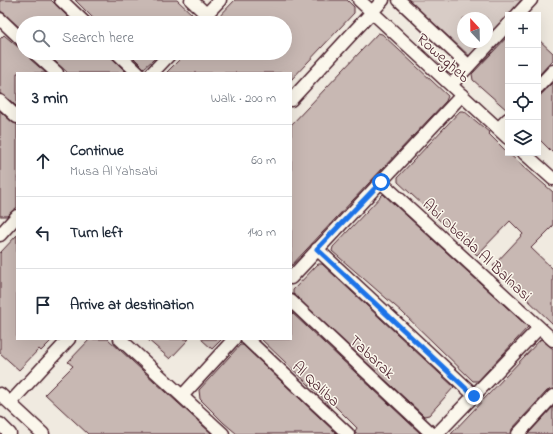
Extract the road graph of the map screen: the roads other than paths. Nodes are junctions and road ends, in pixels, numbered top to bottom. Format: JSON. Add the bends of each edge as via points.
{"nodes":[{"id":1,"x":61,"y":0,"type":"edge"},
{"id":2,"x":191,"y":0,"type":"edge"},
{"id":3,"x":220,"y":0,"type":"edge"},
{"id":4,"x":359,"y":0,"type":"edge"},
{"id":5,"x":383,"y":0,"type":"edge"},
{"id":6,"x":399,"y":0,"type":"edge"},
{"id":7,"x":531,"y":0,"type":"edge"},
{"id":8,"x":372,"y":12,"type":"junction"},
{"id":9,"x":520,"y":12,"type":"edge"},
{"id":10,"x":78,"y":16,"type":"edge"},
{"id":11,"x":200,"y":16,"type":"edge"},
{"id":12,"x":205,"y":16,"type":"edge"},
{"id":13,"x":0,"y":19,"type":"edge"},
{"id":14,"x":505,"y":27,"type":"edge"},
{"id":15,"x":16,"y":34,"type":"edge"},
{"id":16,"x":43,"y":60,"type":"edge"},
{"id":17,"x":124,"y":60,"type":"edge"},
{"id":18,"x":164,"y":60,"type":"edge"},
{"id":19,"x":469,"y":66,"type":"junction"},
{"id":20,"x":553,"y":71,"type":"edge"},
{"id":21,"x":56,"y":72,"type":"edge"},
{"id":22,"x":137,"y":72,"type":"edge"},
{"id":23,"x":153,"y":72,"type":"edge"},
{"id":24,"x":541,"y":84,"type":"edge"},
{"id":25,"x":452,"y":85,"type":"junction"},
{"id":26,"x":462,"y":95,"type":"junction"},
{"id":27,"x":292,"y":99,"type":"edge"},
{"id":28,"x":0,"y":101,"type":"edge"},
{"id":29,"x":16,"y":116,"type":"edge"},
{"id":30,"x":507,"y":120,"type":"edge"},
{"id":31,"x":498,"y":129,"type":"junction"},
{"id":32,"x":505,"y":135,"type":"edge"},
{"id":33,"x":527,"y":156,"type":"edge"},
{"id":34,"x":553,"y":179,"type":"edge"},
{"id":35,"x":381,"y":182,"type":"junction"},
{"id":36,"x":16,"y":217,"type":"edge"},
{"id":37,"x":1,"y":231,"type":"edge"},
{"id":38,"x":317,"y":249,"type":"junction"},
{"id":39,"x":292,"y":277,"type":"edge"},
{"id":40,"x":292,"y":302,"type":"edge"},
{"id":41,"x":539,"y":328,"type":"junction"},
{"id":42,"x":68,"y":340,"type":"edge"},
{"id":43,"x":121,"y":340,"type":"edge"},
{"id":44,"x":233,"y":340,"type":"edge"},
{"id":45,"x":248,"y":340,"type":"edge"},
{"id":46,"x":553,"y":340,"type":"edge"},
{"id":47,"x":0,"y":394,"type":"edge"},
{"id":48,"x":182,"y":396,"type":"junction"},
{"id":49,"x":474,"y":396,"type":"junction"},
{"id":50,"x":553,"y":396,"type":"edge"},
{"id":51,"x":10,"y":403,"type":"junction"},
{"id":52,"x":0,"y":424,"type":"edge"},
{"id":53,"x":10,"y":434,"type":"edge"},
{"id":54,"x":43,"y":434,"type":"edge"},
{"id":55,"x":223,"y":434,"type":"edge"},
{"id":56,"x":348,"y":434,"type":"edge"},
{"id":57,"x":432,"y":434,"type":"edge"},
{"id":58,"x":437,"y":434,"type":"edge"},
{"id":59,"x":518,"y":434,"type":"edge"}],
"edges":[{"from":1,"to":10,"type":"street"},
{"from":2,"to":11,"type":"street"},
{"from":3,"to":12,"type":"street"},
{"from":4,"to":8,"type":"street","name":"Rowegheb"},
{"from":5,"to":8,"type":"street"},
{"from":6,"to":19,"type":"street"},
{"from":7,"to":9,"type":"street"},
{"from":8,"to":25,"type":"street","name":"Rowegheb"},
{"from":8,"to":27,"type":"street"},
{"from":13,"to":15,"type":"street"},
{"from":14,"to":19,"type":"street"},
{"from":16,"to":21,"type":"street"},
{"from":17,"to":22,"type":"street"},
{"from":18,"to":23,"type":"street"},
{"from":19,"to":25,"type":"street"},
{"from":20,"to":24,"type":"street"},
{"from":25,"to":26,"type":"street","name":"Rowegheb"},
{"from":26,"to":31,"type":"street","name":"Rowegheb"},
{"from":26,"to":35,"type":"street"},
{"from":28,"to":29,"type":"street"},
{"from":30,"to":31,"type":"street"},
{"from":31,"to":32,"type":"street","name":"Rowegheb"},
{"from":33,"to":34,"type":"street"},
{"from":35,"to":38,"type":"street"},
{"from":35,"to":41,"type":"street","name":"Abi Obeida Al Balnasi"},
{"from":36,"to":37,"type":"street"},
{"from":38,"to":39,"type":"street"},
{"from":38,"to":49,"type":"street"},
{"from":40,"to":57,"type":"street","name":"Tabarak"},
{"from":41,"to":46,"type":"street","name":"Abi Obeida Al Balnasi"},
{"from":41,"to":49,"type":"street"},
{"from":42,"to":51,"type":"street"},
{"from":43,"to":48,"type":"street"},
{"from":44,"to":48,"type":"street"},
{"from":45,"to":56,"type":"street","name":"Al Qaliba"},
{"from":47,"to":51,"type":"street"},
{"from":48,"to":55,"type":"street"},
{"from":49,"to":58,"type":"street"},
{"from":50,"to":59,"type":"street"},
{"from":51,"to":54,"type":"street"},
{"from":52,"to":53,"type":"street"}]}
